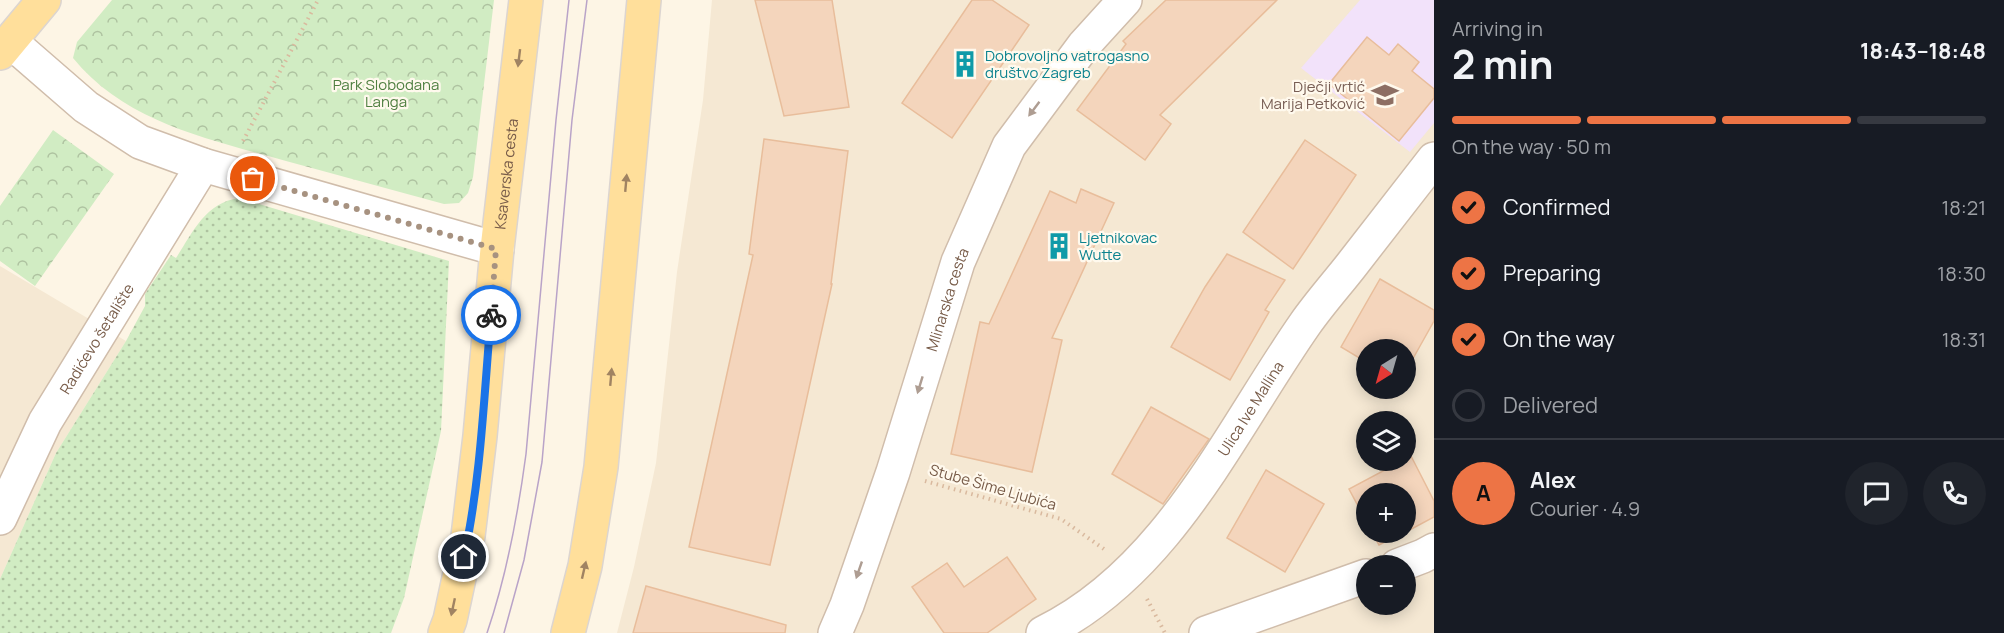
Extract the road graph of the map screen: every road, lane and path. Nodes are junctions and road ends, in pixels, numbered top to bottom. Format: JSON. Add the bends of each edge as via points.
{"nodes":[{"id":1,"x":44,"y":0,"type":"edge"},
{"id":2,"x":318,"y":0,"type":"edge"},
{"id":3,"x":526,"y":0,"type":"edge"},
{"id":4,"x":644,"y":0,"type":"edge"},
{"id":5,"x":1125,"y":0,"type":"edge"},
{"id":6,"x":5,"y":47,"type":"edge"},
{"id":7,"x":243,"y":142,"type":"dead end"},
{"id":8,"x":1434,"y":159,"type":"edge"},
{"id":9,"x":203,"y":165,"type":"junction"},
{"id":10,"x":496,"y":249,"type":"junction"},
{"id":11,"x":915,"y":478,"type":"dead end"},
{"id":12,"x":0,"y":518,"type":"edge"},
{"id":13,"x":1434,"y":550,"type":"edge"},
{"id":14,"x":1416,"y":559,"type":"edge"},
{"id":15,"x":1130,"y":568,"type":"junction"},
{"id":16,"x":1356,"y":580,"type":"edge"},
{"id":17,"x":569,"y":630,"type":"edge"},
{"id":18,"x":445,"y":633,"type":"edge"},
{"id":19,"x":835,"y":633,"type":"edge"},
{"id":20,"x":1043,"y":633,"type":"edge"},
{"id":21,"x":1165,"y":633,"type":"edge"},
{"id":22,"x":1206,"y":633,"type":"edge"}],
"edges":[{"from":1,"to":6,"type":"main road"},
{"from":2,"to":7,"type":"path"},
{"from":3,"to":10,"type":"main road","name":"Ksaverska cesta","one_way":true},
{"from":17,"to":4,"type":"main road","one_way":true,"via":[[602,467]]},
{"from":5,"to":19,"type":"street","name":"Mlinarska cesta","one_way":true,"via":[[1084,45],[1009,146],[958,262],[893,472]]},
{"from":6,"to":9,"type":"street","via":[[111,125],[140,142]]},
{"from":8,"to":15,"type":"street","name":"Ulica Ive Mallina","via":[[1306,323],[1194,494],[1162,536]]},
{"from":9,"to":10,"type":"street"},
{"from":9,"to":12,"type":"street","name":"Radićevo šetalište","via":[[45,422]]},
{"from":10,"to":18,"type":"main road","name":"Ksaverska cesta","one_way":true,"via":[[468,536]]},
{"from":11,"to":15,"type":"path","name":"Stube Šime Ljubića","via":[[1061,519]]},
{"from":13,"to":14,"type":"street"},
{"from":15,"to":20,"type":"street","name":"Ulica Ive Mallina","via":[[1104,595]]},
{"from":15,"to":21,"type":"path","name":"Stube Šime Ljubića"},
{"from":16,"to":22,"type":"street"}]}
